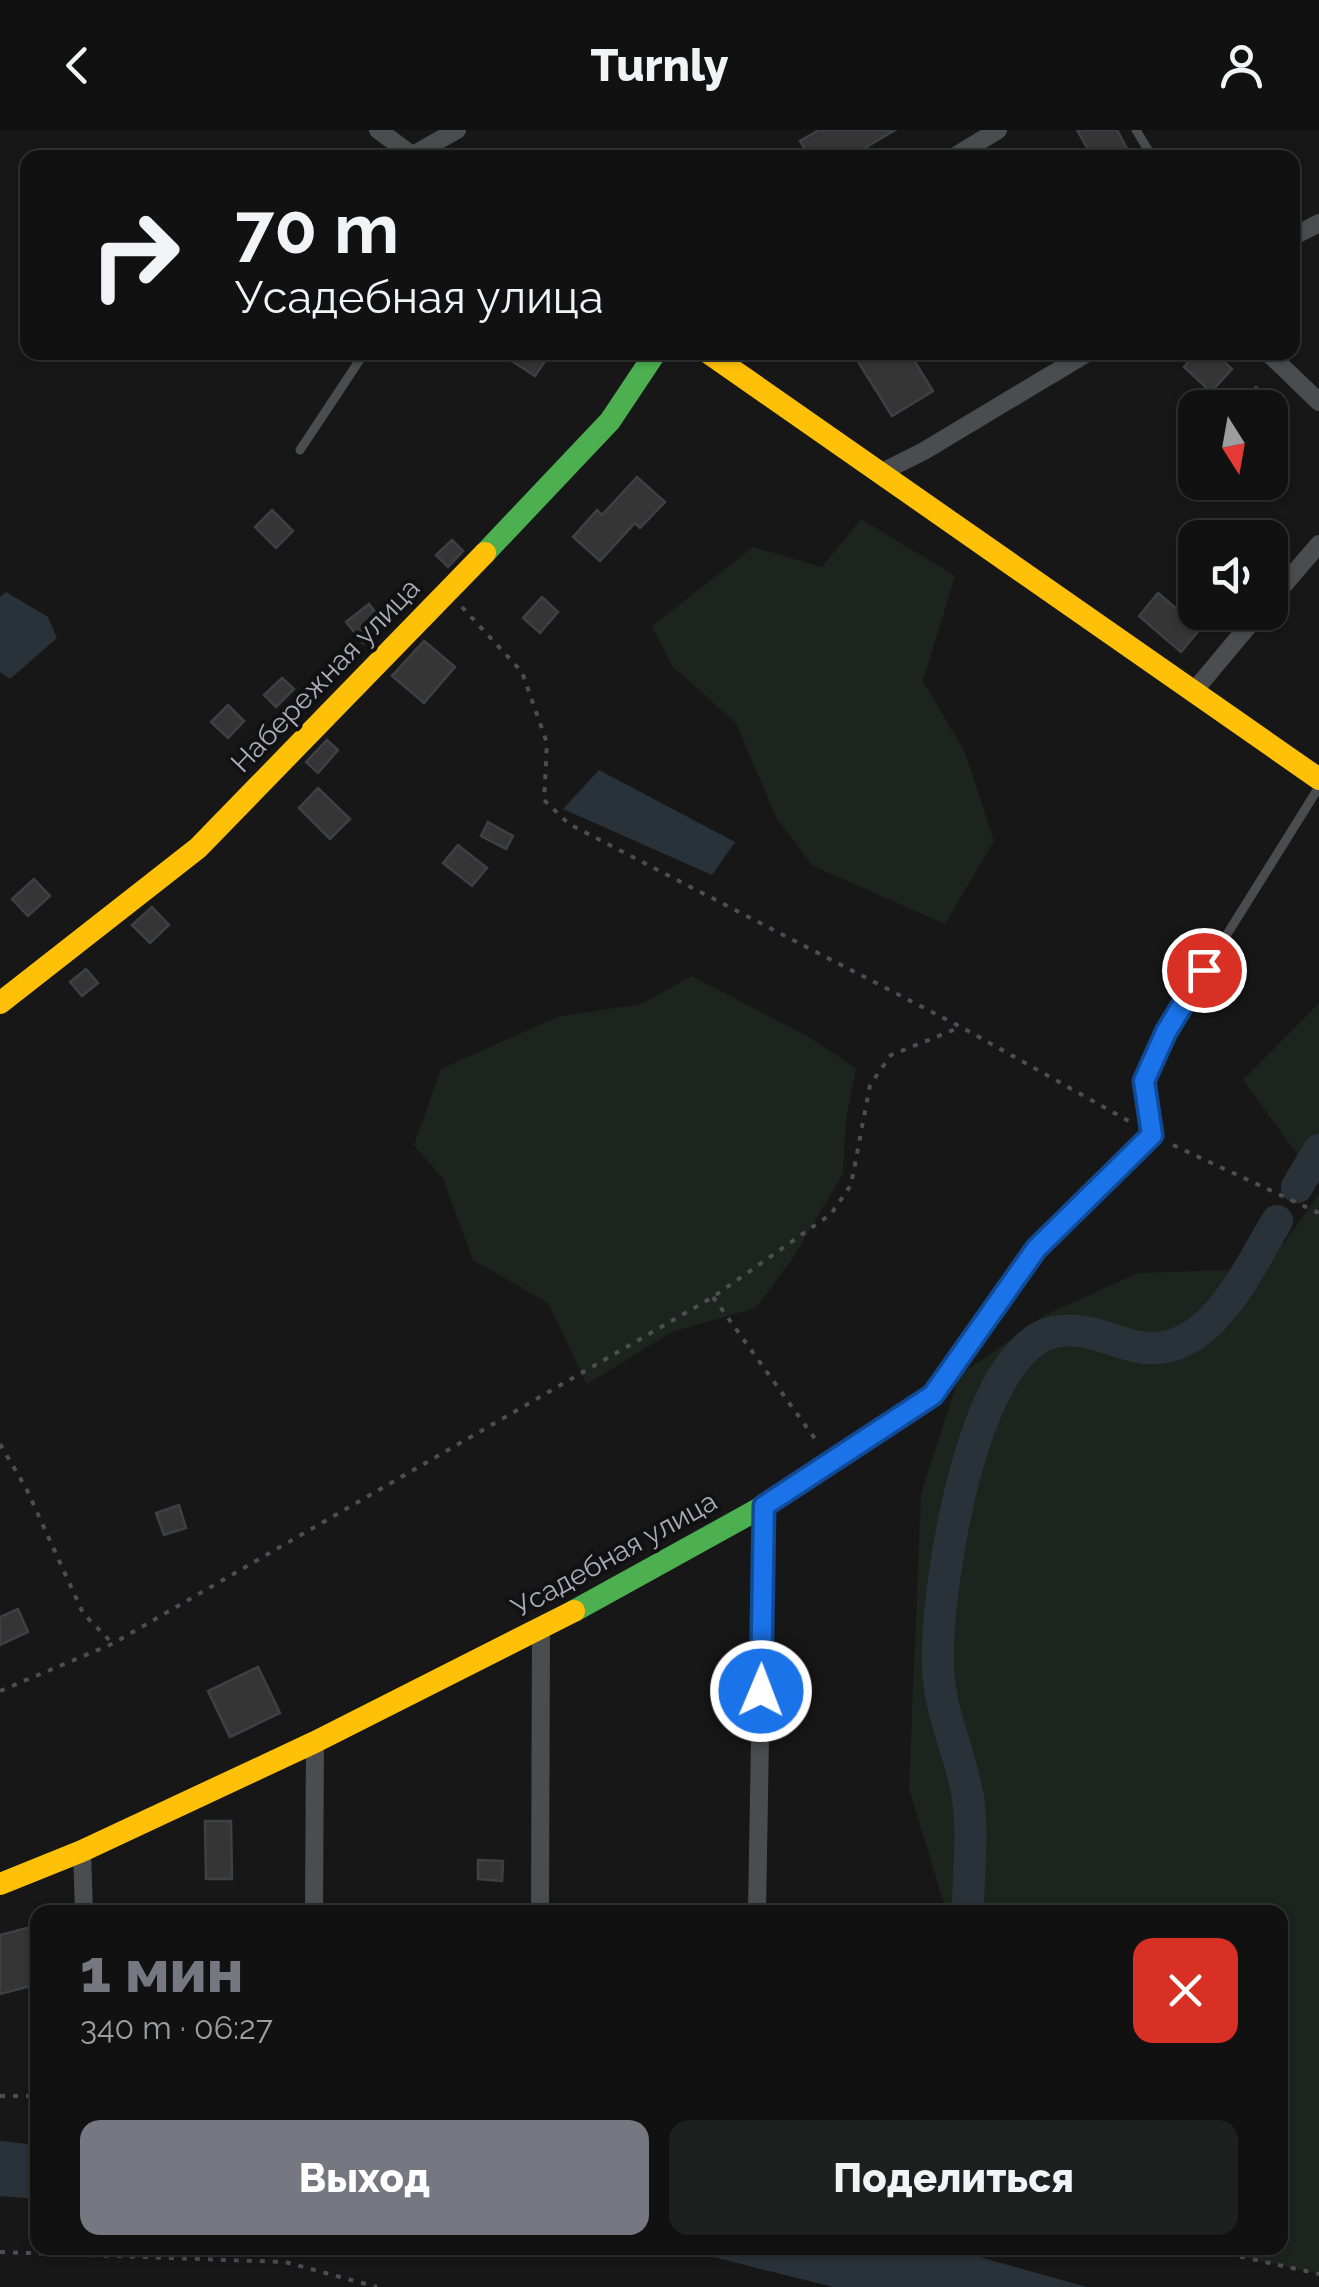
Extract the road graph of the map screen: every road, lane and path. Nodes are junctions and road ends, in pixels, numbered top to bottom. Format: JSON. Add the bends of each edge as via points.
{"nodes":[{"id":1,"x":378,"y":130,"type":"edge"},
{"id":2,"x":457,"y":130,"type":"edge"},
{"id":3,"x":998,"y":130,"type":"edge"},
{"id":4,"x":406,"y":150,"type":"edge"},
{"id":5,"x":425,"y":150,"type":"edge"},
{"id":6,"x":965,"y":150,"type":"edge"},
{"id":7,"x":360,"y":360,"type":"edge"},
{"id":8,"x":651,"y":360,"type":"edge"},
{"id":9,"x":719,"y":360,"type":"edge"},
{"id":10,"x":1076,"y":360,"type":"edge"},
{"id":11,"x":1275,"y":360,"type":"edge"},
{"id":12,"x":1319,"y":402,"type":"edge"},
{"id":13,"x":300,"y":450,"type":"dead end"},
{"id":14,"x":882,"y":472,"type":"junction"},
{"id":15,"x":1319,"y":544,"type":"edge"},
{"id":16,"x":1288,"y":580,"type":"edge"},
{"id":17,"x":447,"y":594,"type":"junction"},
{"id":18,"x":1245,"y":630,"type":"edge"},
{"id":19,"x":1194,"y":691,"type":"junction"},
{"id":20,"x":1319,"y":783,"type":"edge"},
{"id":21,"x":0,"y":1003,"type":"edge"},
{"id":22,"x":961,"y":1027,"type":"junction"},
{"id":23,"x":1152,"y":1135,"type":"junction"},
{"id":24,"x":1319,"y":1213,"type":"edge"},
{"id":25,"x":713,"y":1297,"type":"junction"},
{"id":26,"x":0,"y":1444,"type":"edge"},
{"id":27,"x":831,"y":1461,"type":"junction"},
{"id":28,"x":764,"y":1506,"type":"junction"},
{"id":29,"x":541,"y":1630,"type":"junction"},
{"id":30,"x":112,"y":1644,"type":"junction"},
{"id":31,"x":0,"y":1691,"type":"edge"},
{"id":32,"x":314,"y":1742,"type":"junction"},
{"id":33,"x":82,"y":1852,"type":"junction"},
{"id":34,"x":0,"y":1884,"type":"edge"},
{"id":35,"x":84,"y":1905,"type":"edge"},
{"id":36,"x":314,"y":1905,"type":"edge"},
{"id":37,"x":540,"y":1905,"type":"edge"},
{"id":38,"x":757,"y":1905,"type":"edge"},
{"id":39,"x":0,"y":2096,"type":"edge"},
{"id":40,"x":30,"y":2096,"type":"edge"},
{"id":41,"x":0,"y":2252,"type":"edge"},
{"id":42,"x":30,"y":2253,"type":"edge"},
{"id":43,"x":86,"y":2255,"type":"edge"},
{"id":44,"x":1234,"y":2255,"type":"edge"},
{"id":45,"x":1319,"y":2274,"type":"edge"},
{"id":46,"x":376,"y":2287,"type":"edge"}],
"edges":[{"from":1,"to":4,"type":"street"},
{"from":2,"to":5,"type":"street"},
{"from":3,"to":6,"type":"street"},
{"from":7,"to":13,"type":"lane"},
{"from":8,"to":17,"type":"street","name":"Набережная улица","via":[[610,421]]},
{"from":9,"to":14,"type":"street"},
{"from":10,"to":14,"type":"street"},
{"from":11,"to":12,"type":"street"},
{"from":14,"to":19,"type":"street"},
{"from":15,"to":16,"type":"street"},
{"from":17,"to":21,"type":"street","name":"Набережная улица","via":[[198,848]]},
{"from":17,"to":22,"type":"path","via":[[522,672],[547,743],[544,800],[569,824]]},
{"from":18,"to":19,"type":"street"},
{"from":19,"to":20,"type":"street"},
{"from":20,"to":23,"type":"lane","via":[[1166,1032],[1144,1081]]},
{"from":22,"to":23,"type":"path"},
{"from":22,"to":25,"type":"path","via":[[891,1056],[870,1085],[851,1186],[831,1214]]},
{"from":23,"to":24,"type":"path"},
{"from":23,"to":27,"type":"street","name":"Усадебная улица","via":[[1036,1249],[933,1395]]},
{"from":25,"to":27,"type":"path"},
{"from":25,"to":30,"type":"path"},
{"from":26,"to":30,"type":"path","via":[[83,1613]]},
{"from":27,"to":28,"type":"street","name":"Усадебная улица"},
{"from":28,"to":29,"type":"street","name":"Усадебная улица"},
{"from":28,"to":38,"type":"street"},
{"from":29,"to":32,"type":"street","name":"Усадебная улица"},
{"from":29,"to":37,"type":"street"},
{"from":30,"to":31,"type":"path"},
{"from":32,"to":33,"type":"street","name":"Усадебная улица"},
{"from":32,"to":36,"type":"street"},
{"from":33,"to":34,"type":"street","name":"Усадебная улица"},
{"from":33,"to":35,"type":"street"},
{"from":39,"to":40,"type":"path"},
{"from":41,"to":42,"type":"path"},
{"from":43,"to":46,"type":"path","via":[[285,2262]]},
{"from":44,"to":45,"type":"path"}]}
